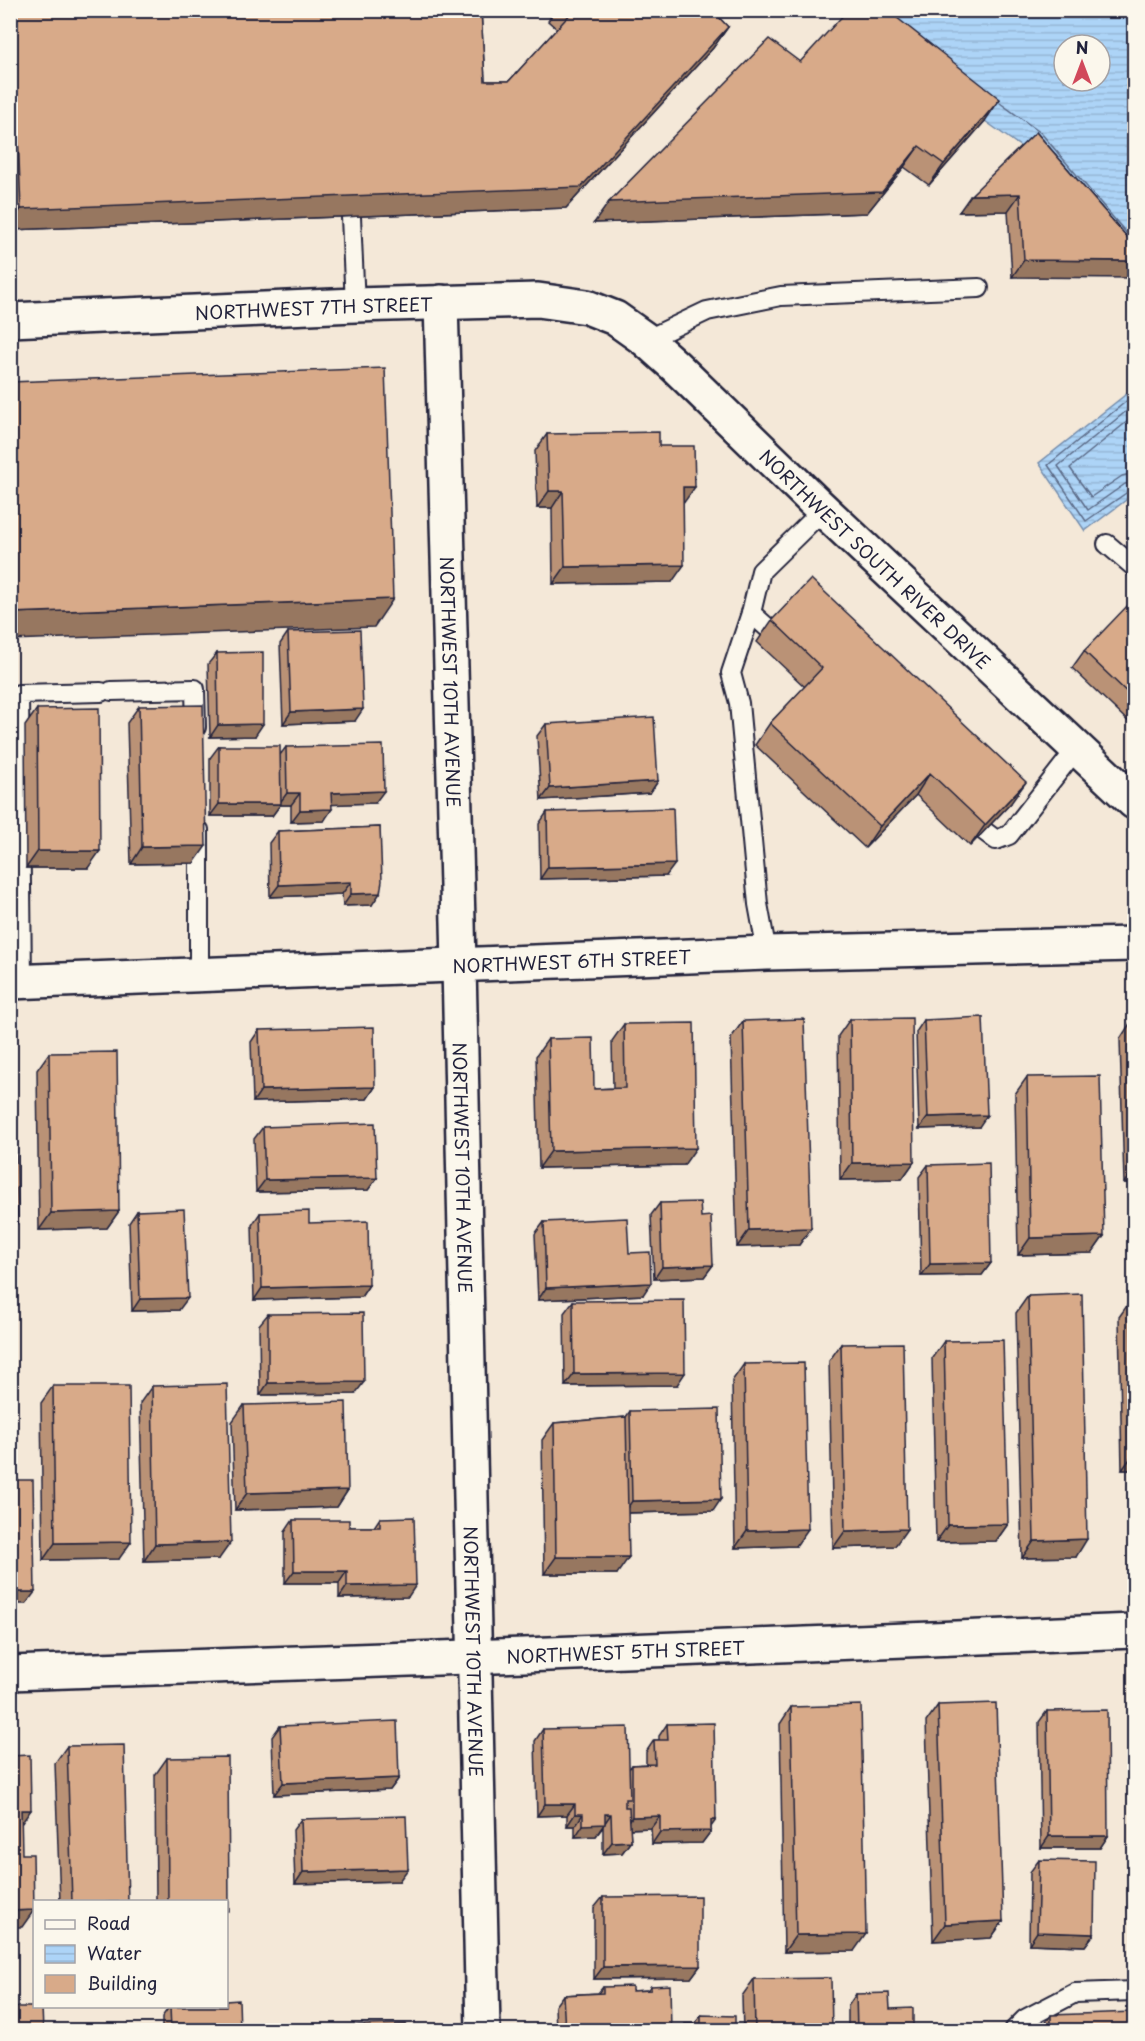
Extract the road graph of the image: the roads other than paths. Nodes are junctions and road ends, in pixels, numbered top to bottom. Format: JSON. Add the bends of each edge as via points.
{"nodes":[{"id":1,"x":351,"y":217,"type":"edge"},
{"id":2,"x":979,"y":288,"type":"dead end"},
{"id":3,"x":441,"y":303,"type":"junction"},
{"id":4,"x":355,"y":305,"type":"junction"},
{"id":5,"x":615,"y":318,"type":"joint"},
{"id":6,"x":10,"y":320,"type":"edge"},
{"id":7,"x":646,"y":340,"type":"junction"},
{"id":8,"x":823,"y":510,"type":"junction"},
{"id":9,"x":1107,"y":544,"type":"dead end"},
{"id":10,"x":1134,"y":567,"type":"edge"},
{"id":11,"x":751,"y":613,"type":"junction"},
{"id":12,"x":768,"y":629,"type":"dead end"},
{"id":13,"x":1077,"y":748,"type":"junction"},
{"id":14,"x":197,"y":749,"type":"edge"},
{"id":15,"x":1134,"y":802,"type":"edge"},
{"id":16,"x":199,"y":809,"type":"edge"},
{"id":17,"x":984,"y":831,"type":"edge"},
{"id":18,"x":1134,"y":944,"type":"edge"},
{"id":19,"x":767,"y":953,"type":"junction"},
{"id":20,"x":458,"y":966,"type":"junction"},
{"id":21,"x":199,"y":975,"type":"junction"},
{"id":22,"x":16,"y":981,"type":"edge"},
{"id":23,"x":1134,"y":1631,"type":"edge"},
{"id":24,"x":475,"y":1657,"type":"junction"},
{"id":25,"x":10,"y":1673,"type":"edge"},
{"id":26,"x":1134,"y":1991,"type":"edge"},
{"id":27,"x":483,"y":2031,"type":"edge"},
{"id":28,"x":1014,"y":2031,"type":"edge"}],
"edges":[{"from":1,"to":4,"type":"lane"},
{"from":2,"to":7,"type":"lane","via":[[781,296],[707,311]]},
{"from":3,"to":4,"type":"street","name":"NORTHWEST 7TH STREET"},
{"from":3,"to":5,"type":"street","name":"NORTHWEST 7TH STREET","via":[[538,300],[586,308]]},
{"from":3,"to":20,"type":"street","name":"NORTHWEST 10TH AVENUE"},
{"from":4,"to":6,"type":"street","name":"NORTHWEST 7TH STREET"},
{"from":5,"to":7,"type":"street","name":"NORTHWEST SOUTH RIVER DRIVE"},
{"from":7,"to":8,"type":"street","name":"NORTHWEST SOUTH RIVER DRIVE"},
{"from":8,"to":11,"type":"lane","via":[[761,571]]},
{"from":8,"to":13,"type":"street","name":"NORTHWEST SOUTH RIVER DRIVE"},
{"from":9,"to":10,"type":"lane"},
{"from":11,"to":12,"type":"lane"},
{"from":11,"to":19,"type":"lane","via":[[731,673],[739,703],[758,904]]},
{"from":13,"to":15,"type":"street","name":"NORTHWEST SOUTH RIVER DRIVE"},
{"from":13,"to":17,"type":"lane","via":[[1009,835],[996,840]]},
{"from":14,"to":22,"type":"lane","via":[[195,690],[19,694]]},
{"from":16,"to":21,"type":"lane"},
{"from":18,"to":19,"type":"street","name":"NORTHWEST 6TH STREET"},
{"from":19,"to":20,"type":"street","name":"NORTHWEST 6TH STREET"},
{"from":20,"to":21,"type":"street","name":"NORTHWEST 6TH STREET"},
{"from":20,"to":24,"type":"street","name":"NORTHWEST 10TH AVENUE"},
{"from":21,"to":22,"type":"street","name":"NORTHWEST 6TH STREET"},
{"from":23,"to":24,"type":"street","name":"NORTHWEST 5TH STREET"},
{"from":24,"to":25,"type":"street","name":"NORTHWEST 5TH STREET"},
{"from":24,"to":27,"type":"street","name":"NORTHWEST 10TH AVENUE"},
{"from":26,"to":28,"type":"lane","via":[[1075,1993],[1025,2019]]}]}
